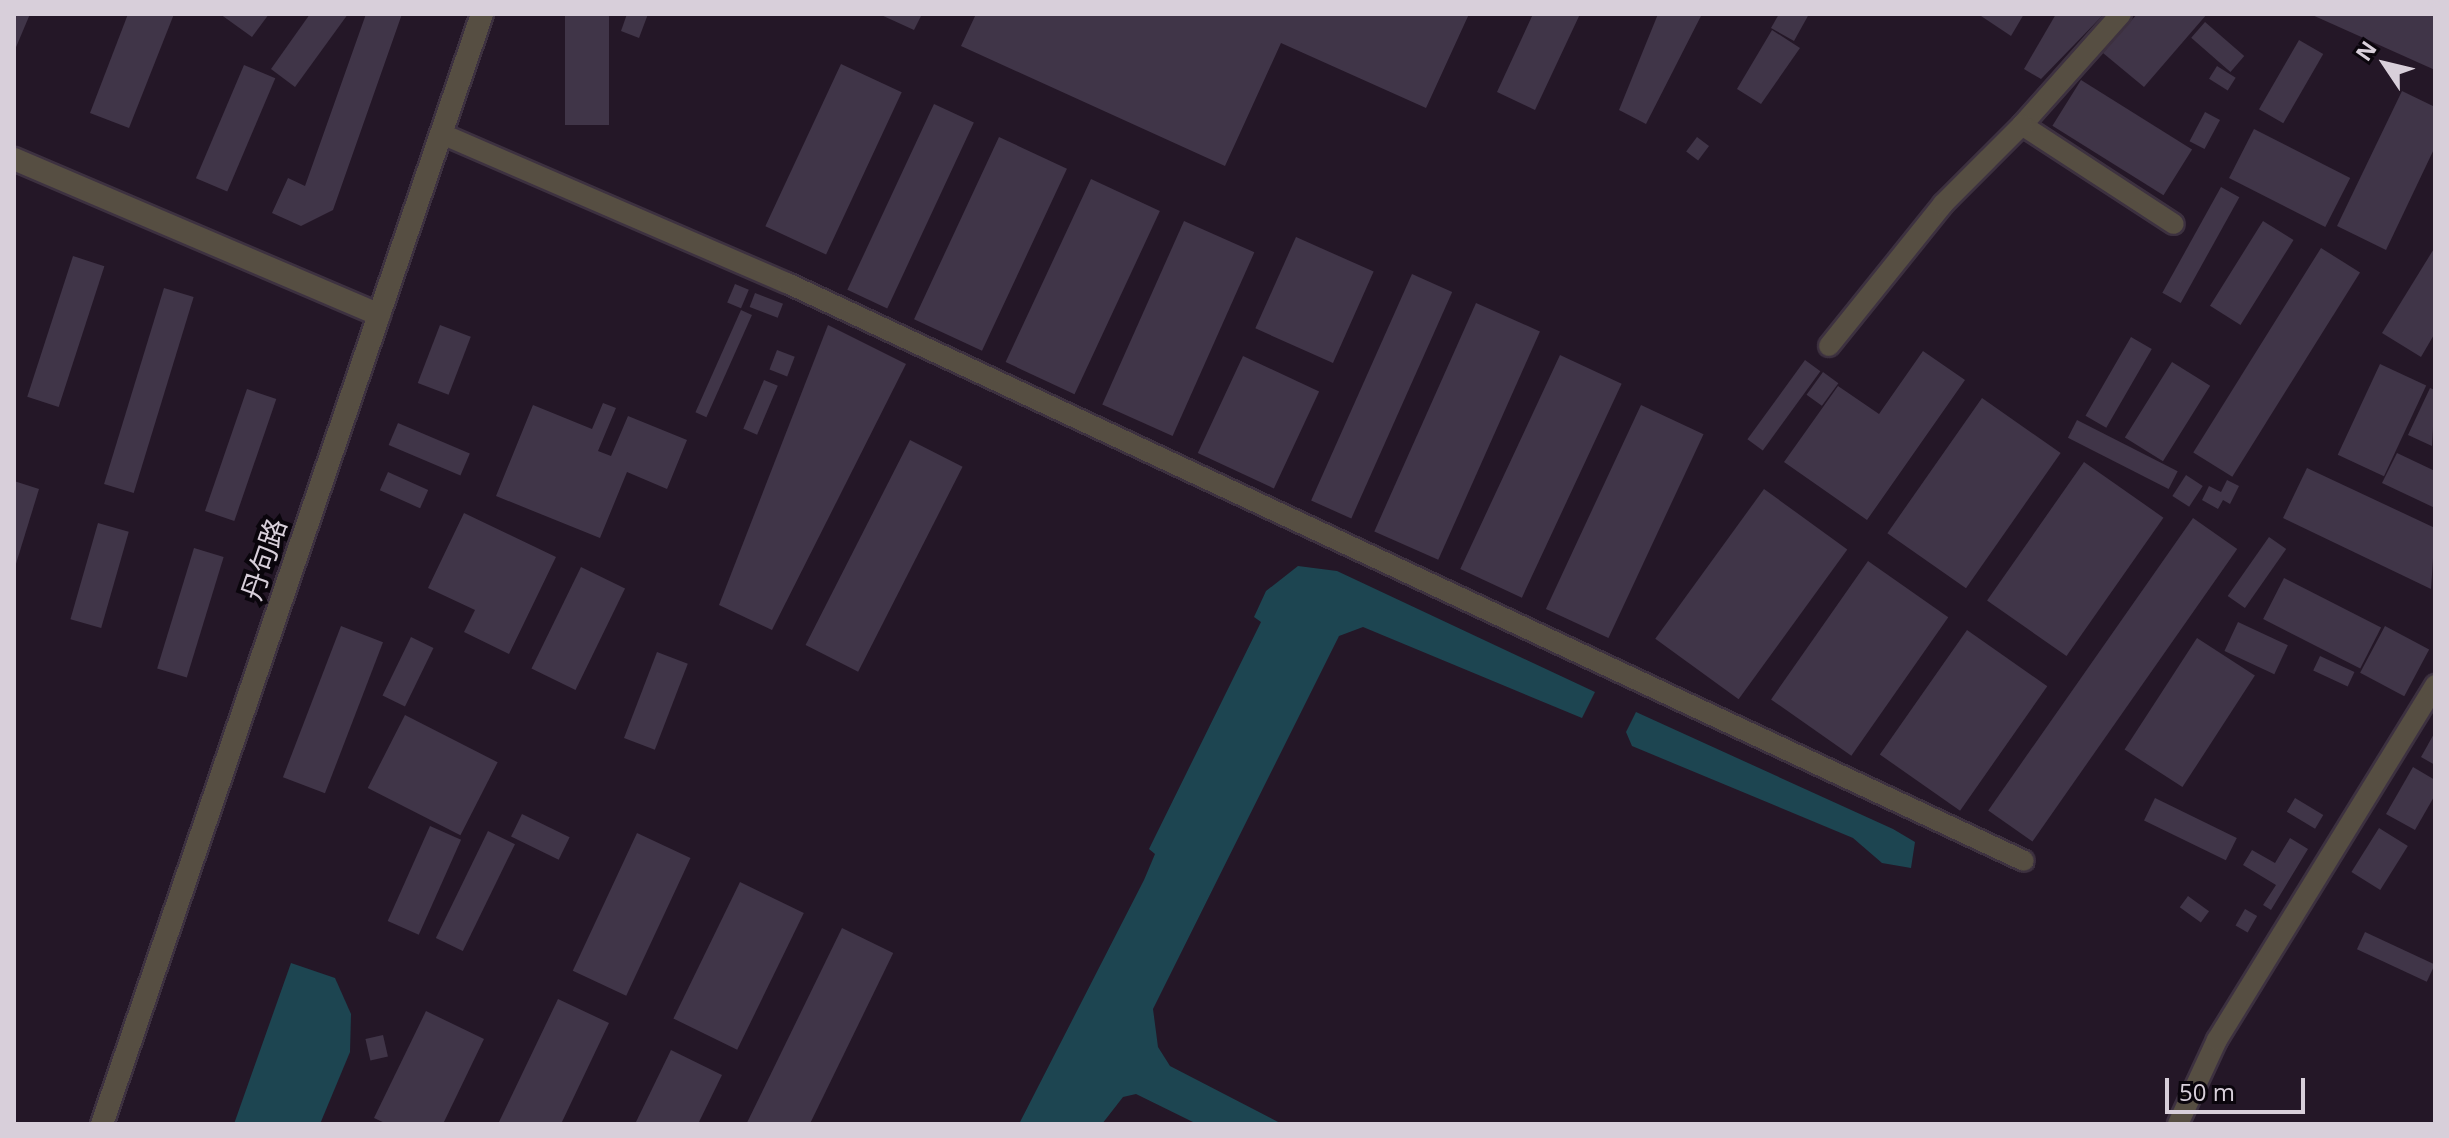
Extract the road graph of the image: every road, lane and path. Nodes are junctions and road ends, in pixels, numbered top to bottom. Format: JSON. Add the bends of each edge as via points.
{"nodes":[{"id":1,"x":482,"y":14,"type":"edge"},
{"id":2,"x":2121,"y":14,"type":"edge"},
{"id":3,"x":2022,"y":125,"type":"junction"},
{"id":4,"x":442,"y":134,"type":"junction"},
{"id":5,"x":14,"y":159,"type":"edge"},
{"id":6,"x":2174,"y":224,"type":"dead end"},
{"id":7,"x":379,"y":315,"type":"junction"},
{"id":8,"x":1829,"y":346,"type":"dead end"},
{"id":9,"x":2435,"y":685,"type":"edge"},
{"id":10,"x":2024,"y":861,"type":"dead end"},
{"id":11,"x":102,"y":1124,"type":"edge"},
{"id":12,"x":2178,"y":1124,"type":"edge"}],
"edges":[{"from":1,"to":4,"type":"street","name":"丹句路"},
{"from":2,"to":3,"type":"street"},
{"from":3,"to":6,"type":"street"},
{"from":3,"to":8,"type":"street","via":[[1943,204]]},
{"from":4,"to":7,"type":"street","name":"丹句路"},
{"from":4,"to":10,"type":"street","via":[[787,283]]},
{"from":5,"to":7,"type":"street"},
{"from":7,"to":11,"type":"street","name":"丹句路"},
{"from":9,"to":12,"type":"street","via":[[2217,1040]]}]}
